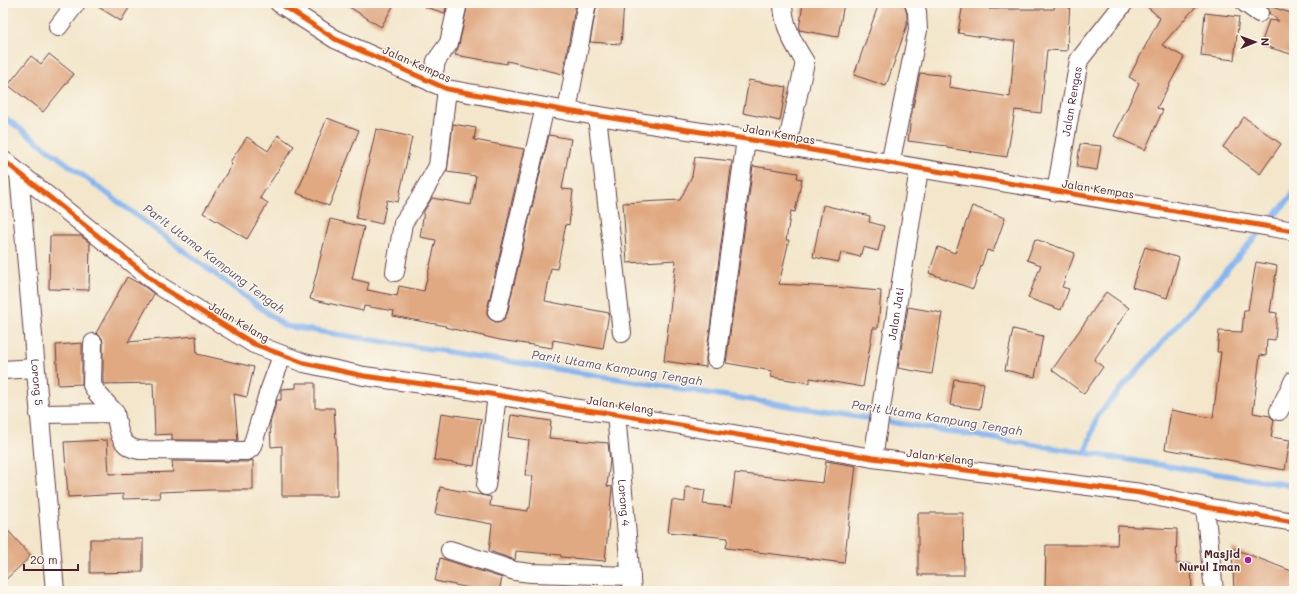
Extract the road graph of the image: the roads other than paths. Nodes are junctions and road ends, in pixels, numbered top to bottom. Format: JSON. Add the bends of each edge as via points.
{"nodes":[{"id":1,"x":76,"y":3,"type":"edge"},
{"id":2,"x":279,"y":3,"type":"edge"},
{"id":3,"x":458,"y":3,"type":"edge"},
{"id":4,"x":587,"y":3,"type":"edge"},
{"id":5,"x":783,"y":3,"type":"edge"},
{"id":6,"x":914,"y":3,"type":"edge"},
{"id":7,"x":1124,"y":3,"type":"edge"},
{"id":8,"x":58,"y":27,"type":"dead end"},
{"id":9,"x":440,"y":86,"type":"junction"},
{"id":10,"x":545,"y":107,"type":"junction"},
{"id":11,"x":567,"y":111,"type":"junction"},
{"id":12,"x":597,"y":116,"type":"junction"},
{"id":13,"x":746,"y":139,"type":"junction"},
{"id":14,"x":787,"y":146,"type":"junction"},
{"id":15,"x":3,"y":160,"type":"edge"},
{"id":16,"x":890,"y":164,"type":"junction"},
{"id":17,"x":919,"y":169,"type":"junction"},
{"id":18,"x":19,"y":173,"type":"junction"},
{"id":19,"x":1056,"y":192,"type":"junction"},
{"id":20,"x":1286,"y":230,"type":"edge"},
{"id":21,"x":394,"y":272,"type":"dead end"},
{"id":22,"x":497,"y":312,"type":"dead end"},
{"id":23,"x":622,"y":333,"type":"dead end"},
{"id":24,"x":93,"y":343,"type":"dead end"},
{"id":25,"x":282,"y":356,"type":"junction"},
{"id":26,"x":716,"y":359,"type":"dead end"},
{"id":27,"x":35,"y":368,"type":"junction"},
{"id":28,"x":3,"y":370,"type":"edge"},
{"id":29,"x":1294,"y":380,"type":"edge"},
{"id":30,"x":496,"y":395,"type":"junction"},
{"id":31,"x":1278,"y":411,"type":"dead end"},
{"id":32,"x":115,"y":413,"type":"junction"},
{"id":33,"x":40,"y":414,"type":"junction"},
{"id":34,"x":616,"y":414,"type":"junction"},
{"id":35,"x":873,"y":458,"type":"junction"},
{"id":36,"x":486,"y":486,"type":"dead end"},
{"id":37,"x":1206,"y":507,"type":"junction"},
{"id":38,"x":1294,"y":522,"type":"edge"},
{"id":39,"x":450,"y":550,"type":"dead end"},
{"id":40,"x":631,"y":583,"type":"edge"},
{"id":41,"x":56,"y":591,"type":"edge"},
{"id":42,"x":1214,"y":591,"type":"edge"}],
"edges":[{"from":1,"to":8,"type":"street"},
{"from":2,"to":9,"type":"street","name":"Jalan Kempas","via":[[335,39]]},
{"from":3,"to":9,"type":"street","via":[[449,43],[436,61]]},
{"from":4,"to":11,"type":"street"},
{"from":5,"to":14,"type":"street","via":[[783,15],[791,40],[805,62]]},
{"from":6,"to":16,"type":"street","via":[[918,30]]},
{"from":7,"to":19,"type":"street","name":"Jalan Rengas","via":[[1079,60]]},
{"from":9,"to":10,"type":"street","name":"Jalan Kempas"},
{"from":9,"to":21,"type":"street","via":[[438,166],[403,223]]},
{"from":10,"to":11,"type":"street","name":"Jalan Kempas"},
{"from":10,"to":22,"type":"street"},
{"from":11,"to":12,"type":"street","name":"Jalan Kempas"},
{"from":12,"to":13,"type":"street","name":"Jalan Kempas"},
{"from":12,"to":23,"type":"street"},
{"from":13,"to":14,"type":"street","name":"Jalan Kempas"},
{"from":13,"to":26,"type":"street"},
{"from":14,"to":16,"type":"street","name":"Jalan Kempas"},
{"from":15,"to":18,"type":"street","name":"Jalan Kelang"},
{"from":16,"to":17,"type":"street","name":"Jalan Kempas"},
{"from":17,"to":19,"type":"street","name":"Jalan Kempas"},
{"from":17,"to":35,"type":"street","name":"Jalan Jati"},
{"from":18,"to":25,"type":"street","name":"Jalan Kelang","via":[[162,288],[254,344]]},
{"from":18,"to":27,"type":"street","name":"Lorong 5"},
{"from":19,"to":20,"type":"street","name":"Jalan Kempas"},
{"from":24,"to":32,"type":"street","via":[[92,385]]},
{"from":25,"to":30,"type":"street","name":"Jalan Kelang","via":[[364,376]]},
{"from":25,"to":32,"type":"street","via":[[253,443],[247,451],[130,448],[123,442]]},
{"from":27,"to":28,"type":"street"},
{"from":27,"to":33,"type":"street","name":"Lorong 5"},
{"from":29,"to":31,"type":"street"},
{"from":30,"to":34,"type":"street","name":"Jalan Kelang"},
{"from":30,"to":36,"type":"street"},
{"from":32,"to":33,"type":"street"},
{"from":33,"to":41,"type":"street","name":"Lorong 5"},
{"from":34,"to":35,"type":"street","name":"Jalan Kelang"},
{"from":34,"to":40,"type":"street","name":"Lorong 4"},
{"from":35,"to":37,"type":"street","name":"Jalan Kelang","via":[[1141,493]]},
{"from":37,"to":38,"type":"street","name":"Jalan Kelang"},
{"from":37,"to":42,"type":"street"},
{"from":39,"to":40,"type":"street","via":[[515,571]]}]}
